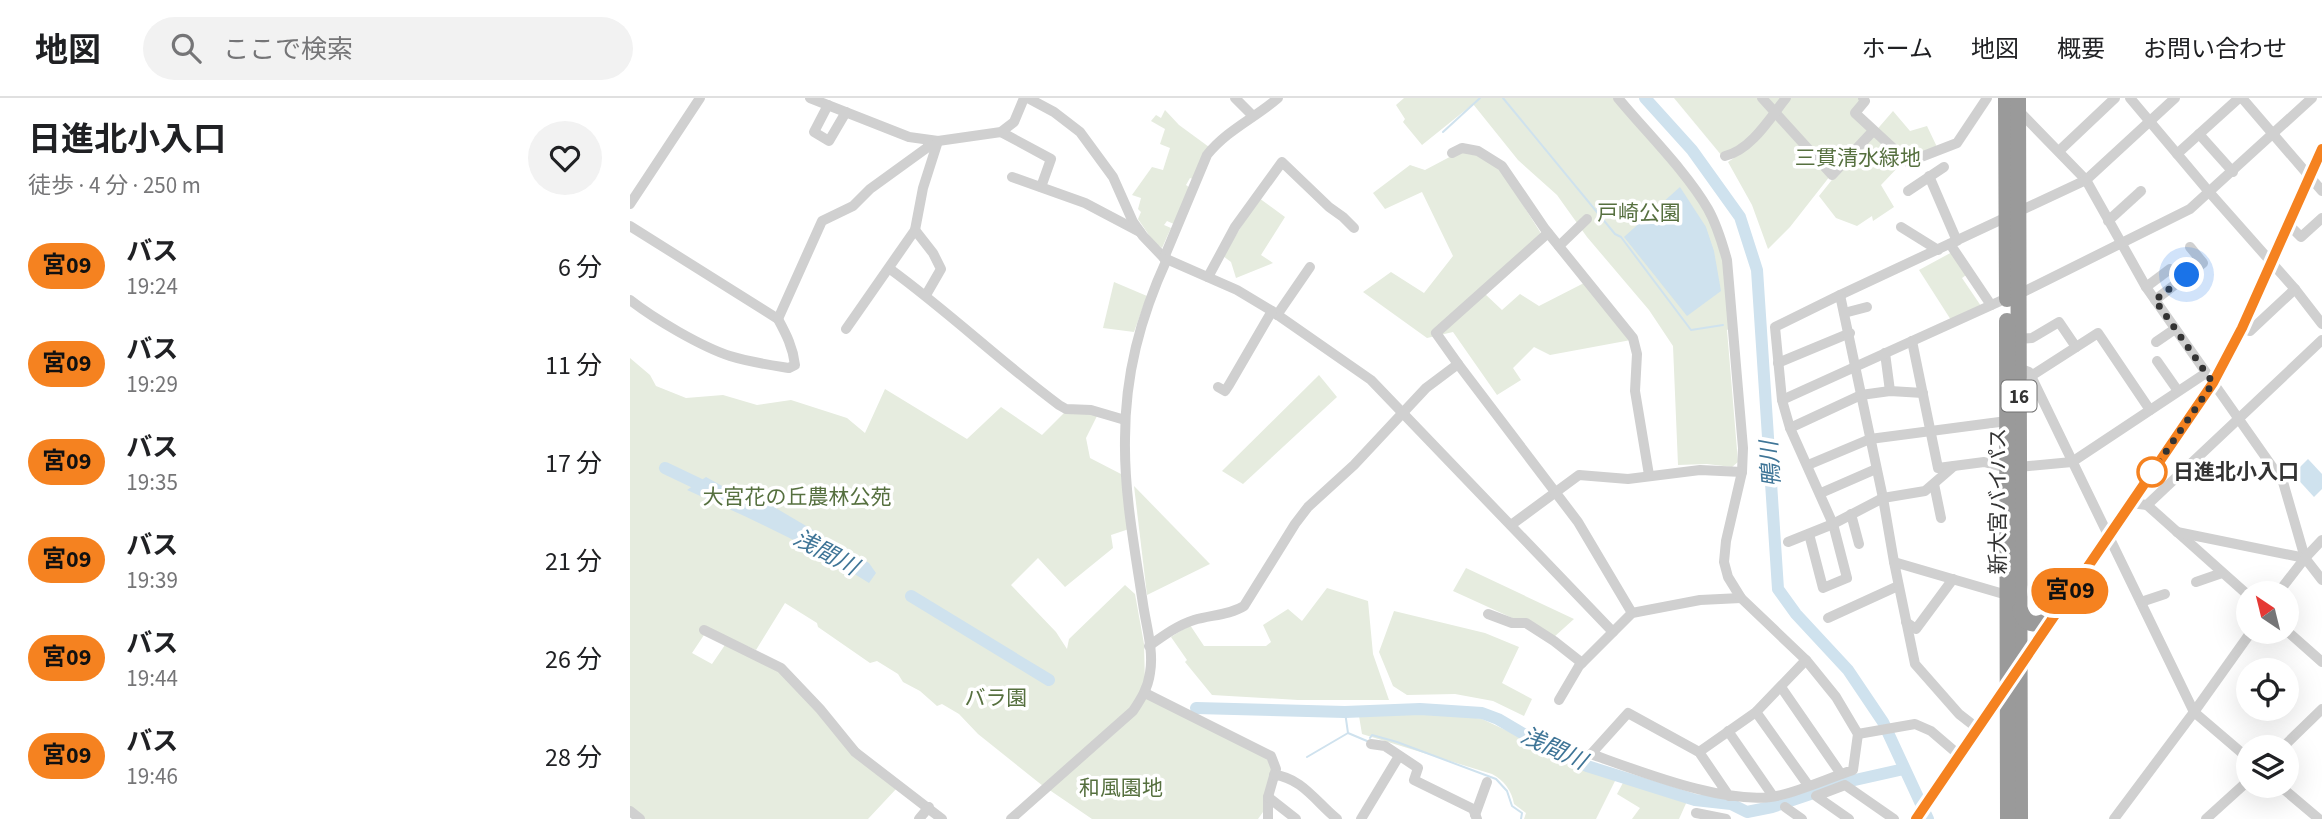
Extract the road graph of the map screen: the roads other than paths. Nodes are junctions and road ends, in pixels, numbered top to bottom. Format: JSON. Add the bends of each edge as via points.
{"nodes":[{"id":1,"x":700,"y":98,"type":"edge"},
{"id":2,"x":810,"y":98,"type":"edge"},
{"id":3,"x":1026,"y":98,"type":"edge"},
{"id":4,"x":1235,"y":98,"type":"edge"},
{"id":5,"x":1278,"y":98,"type":"edge"},
{"id":6,"x":1618,"y":98,"type":"edge"},
{"id":7,"x":1762,"y":98,"type":"edge"},
{"id":8,"x":1787,"y":98,"type":"edge"},
{"id":9,"x":1863,"y":98,"type":"edge"},
{"id":10,"x":1987,"y":98,"type":"edge"},
{"id":11,"x":2115,"y":98,"type":"edge"},
{"id":12,"x":2130,"y":98,"type":"edge"},
{"id":13,"x":2175,"y":98,"type":"edge"},
{"id":14,"x":2240,"y":98,"type":"edge"},
{"id":15,"x":2312,"y":98,"type":"edge"},
{"id":16,"x":2012,"y":101,"type":"edge"},
{"id":17,"x":828,"y":105,"type":"junction"},
{"id":18,"x":846,"y":112,"type":"junction"},
{"id":19,"x":1775,"y":112,"type":"junction"},
{"id":20,"x":1253,"y":116,"type":"junction"},
{"id":21,"x":2150,"y":122,"type":"junction"},
{"id":22,"x":1873,"y":131,"type":"junction"},
{"id":23,"x":1001,"y":132,"type":"junction"},
{"id":24,"x":2199,"y":134,"type":"junction"},
{"id":25,"x":2273,"y":135,"type":"junction"},
{"id":26,"x":933,"y":141,"type":"junction"},
{"id":27,"x":2322,"y":149,"type":"edge"},
{"id":28,"x":2059,"y":151,"type":"junction"},
{"id":29,"x":1452,"y":153,"type":"dead end"},
{"id":30,"x":2177,"y":154,"type":"junction"},
{"id":31,"x":1725,"y":156,"type":"dead end"},
{"id":32,"x":1944,"y":167,"type":"dead end"},
{"id":33,"x":2233,"y":172,"type":"junction"},
{"id":34,"x":1929,"y":176,"type":"junction"},
{"id":35,"x":1012,"y":177,"type":"dead end"},
{"id":36,"x":2309,"y":177,"type":"junction"},
{"id":37,"x":2086,"y":180,"type":"junction"},
{"id":38,"x":1041,"y":187,"type":"junction"},
{"id":39,"x":1908,"y":191,"type":"dead end"},
{"id":40,"x":2141,"y":191,"type":"dead end"},
{"id":41,"x":2322,"y":191,"type":"edge"},
{"id":42,"x":2210,"y":193,"type":"junction"},
{"id":43,"x":630,"y":204,"type":"edge"},
{"id":44,"x":2011,"y":216,"type":"junction"},
{"id":45,"x":2322,"y":218,"type":"edge"},
{"id":46,"x":1587,"y":219,"type":"dead end"},
{"id":47,"x":2108,"y":221,"type":"junction"},
{"id":48,"x":2289,"y":225,"type":"junction"},
{"id":49,"x":630,"y":226,"type":"edge"},
{"id":50,"x":1900,"y":227,"type":"dead end"},
{"id":51,"x":1354,"y":228,"type":"dead end"},
{"id":52,"x":915,"y":230,"type":"junction"},
{"id":53,"x":1140,"y":232,"type":"junction"},
{"id":54,"x":1548,"y":233,"type":"junction"},
{"id":55,"x":1954,"y":243,"type":"junction"},
{"id":56,"x":2120,"y":243,"type":"junction"},
{"id":57,"x":1559,"y":247,"type":"junction"},
{"id":58,"x":2190,"y":247,"type":"dead end"},
{"id":59,"x":1938,"y":250,"type":"junction"},
{"id":60,"x":1165,"y":259,"type":"junction"},
{"id":61,"x":2272,"y":262,"type":"junction"},
{"id":62,"x":1310,"y":267,"type":"dead end"},
{"id":63,"x":890,"y":269,"type":"junction"},
{"id":64,"x":2170,"y":269,"type":"dead end"},
{"id":65,"x":1209,"y":277,"type":"junction"},
{"id":66,"x":2146,"y":287,"type":"junction"},
{"id":67,"x":2295,"y":289,"type":"junction"},
{"id":68,"x":926,"y":295,"type":"junction"},
{"id":69,"x":1840,"y":295,"type":"junction"},
{"id":70,"x":2012,"y":297,"type":"junction"},
{"id":71,"x":630,"y":300,"type":"edge"},
{"id":72,"x":2155,"y":300,"type":"junction"},
{"id":73,"x":1991,"y":305,"type":"junction"},
{"id":74,"x":1867,"y":307,"type":"dead end"},
{"id":75,"x":1275,"y":313,"type":"junction"},
{"id":76,"x":1844,"y":313,"type":"junction"},
{"id":77,"x":778,"y":319,"type":"junction"},
{"id":78,"x":2322,"y":324,"type":"edge"},
{"id":79,"x":2242,"y":328,"type":"junction"},
{"id":80,"x":846,"y":329,"type":"dead end"},
{"id":81,"x":2175,"y":329,"type":"junction"},
{"id":82,"x":1850,"y":333,"type":"junction"},
{"id":83,"x":2018,"y":340,"type":"junction"},
{"id":84,"x":2322,"y":340,"type":"edge"},
{"id":85,"x":1912,"y":341,"type":"junction"},
{"id":86,"x":2156,"y":342,"type":"dead end"},
{"id":87,"x":2076,"y":347,"type":"junction"},
{"id":88,"x":1885,"y":353,"type":"junction"},
{"id":89,"x":2157,"y":361,"type":"dead end"},
{"id":90,"x":1458,"y":363,"type":"junction"},
{"id":91,"x":1779,"y":363,"type":"junction"},
{"id":92,"x":1855,"y":366,"type":"junction"},
{"id":93,"x":2025,"y":372,"type":"junction"},
{"id":94,"x":2209,"y":378,"type":"junction"},
{"id":95,"x":1218,"y":387,"type":"dead end"},
{"id":96,"x":1890,"y":391,"type":"junction"},
{"id":97,"x":2178,"y":391,"type":"junction"},
{"id":98,"x":1923,"y":393,"type":"junction"},
{"id":99,"x":1861,"y":395,"type":"junction"},
{"id":100,"x":1782,"y":400,"type":"junction"},
{"id":101,"x":2150,"y":410,"type":"junction"},
{"id":102,"x":1404,"y":412,"type":"junction"},
{"id":103,"x":2238,"y":419,"type":"junction"},
{"id":104,"x":1125,"y":420,"type":"junction"},
{"id":105,"x":2007,"y":421,"type":"junction"},
{"id":106,"x":1790,"y":428,"type":"junction"},
{"id":107,"x":1930,"y":430,"type":"junction"},
{"id":108,"x":1870,"y":439,"type":"junction"},
{"id":109,"x":2072,"y":462,"type":"junction"},
{"id":110,"x":1808,"y":465,"type":"junction"},
{"id":111,"x":1954,"y":466,"type":"junction"},
{"id":112,"x":2013,"y":467,"type":"junction"},
{"id":113,"x":1876,"y":469,"type":"junction"},
{"id":114,"x":1742,"y":472,"type":"junction"},
{"id":115,"x":1649,"y":475,"type":"junction"},
{"id":116,"x":1934,"y":484,"type":"junction"},
{"id":117,"x":1555,"y":491,"type":"junction"},
{"id":118,"x":1821,"y":493,"type":"junction"},
{"id":119,"x":1883,"y":498,"type":"junction"},
{"id":120,"x":2131,"y":503,"type":"junction"},
{"id":121,"x":2147,"y":505,"type":"junction"},
{"id":122,"x":1851,"y":514,"type":"junction"},
{"id":123,"x":1941,"y":518,"type":"dead end"},
{"id":124,"x":1833,"y":524,"type":"junction"},
{"id":125,"x":1511,"y":525,"type":"junction"},
{"id":126,"x":2176,"y":532,"type":"junction"},
{"id":127,"x":1809,"y":534,"type":"junction"},
{"id":128,"x":2109,"y":534,"type":"junction"},
{"id":129,"x":2322,"y":540,"type":"edge"},
{"id":130,"x":1788,"y":542,"type":"dead end"},
{"id":131,"x":1859,"y":544,"type":"dead end"},
{"id":132,"x":2305,"y":558,"type":"junction"},
{"id":133,"x":1894,"y":562,"type":"junction"},
{"id":134,"x":2222,"y":573,"type":"junction"},
{"id":135,"x":1953,"y":579,"type":"junction"},
{"id":136,"x":2322,"y":580,"type":"edge"},
{"id":137,"x":2287,"y":581,"type":"edge"},
{"id":138,"x":2196,"y":582,"type":"dead end"},
{"id":139,"x":2236,"y":585,"type":"edge"},
{"id":140,"x":1898,"y":586,"type":"junction"},
{"id":141,"x":2165,"y":594,"type":"dead end"},
{"id":142,"x":2007,"y":595,"type":"junction"},
{"id":143,"x":1741,"y":598,"type":"junction"},
{"id":144,"x":2141,"y":602,"type":"junction"},
{"id":145,"x":2020,"y":610,"type":"junction"},
{"id":146,"x":1632,"y":613,"type":"junction"},
{"id":147,"x":1488,"y":614,"type":"dead end"},
{"id":148,"x":1828,"y":618,"type":"dead end"},
{"id":149,"x":2051,"y":618,"type":"junction"},
{"id":150,"x":1906,"y":622,"type":"junction"},
{"id":151,"x":704,"y":630,"type":"dead end"},
{"id":152,"x":1613,"y":632,"type":"junction"},
{"id":153,"x":2300,"y":643,"type":"edge"},
{"id":154,"x":2242,"y":644,"type":"edge"},
{"id":155,"x":1149,"y":646,"type":"junction"},
{"id":156,"x":1806,"y":660,"type":"junction"},
{"id":157,"x":2322,"y":662,"type":"edge"},
{"id":158,"x":1582,"y":663,"type":"junction"},
{"id":159,"x":2020,"y":667,"type":"junction"},
{"id":160,"x":2008,"y":684,"type":"junction"},
{"id":161,"x":1781,"y":687,"type":"junction"},
{"id":162,"x":1145,"y":693,"type":"junction"},
{"id":163,"x":1559,"y":700,"type":"dead end"},
{"id":164,"x":2322,"y":709,"type":"edge"},
{"id":165,"x":1756,"y":712,"type":"junction"},
{"id":166,"x":2194,"y":712,"type":"junction"},
{"id":167,"x":1977,"y":728,"type":"junction"},
{"id":168,"x":1728,"y":732,"type":"junction"},
{"id":169,"x":1864,"y":733,"type":"junction"},
{"id":170,"x":2295,"y":735,"type":"edge"},
{"id":171,"x":1371,"y":744,"type":"dead end"},
{"id":172,"x":2236,"y":749,"type":"edge"},
{"id":173,"x":1699,"y":752,"type":"junction"},
{"id":174,"x":1959,"y":755,"type":"junction"},
{"id":175,"x":1399,"y":756,"type":"junction"},
{"id":176,"x":1840,"y":774,"type":"junction"},
{"id":177,"x":1274,"y":775,"type":"junction"},
{"id":178,"x":1487,"y":782,"type":"dead end"},
{"id":179,"x":1808,"y":785,"type":"junction"},
{"id":180,"x":2236,"y":792,"type":"edge"},
{"id":181,"x":1729,"y":796,"type":"junction"},
{"id":182,"x":1773,"y":796,"type":"junction"},
{"id":183,"x":1268,"y":797,"type":"junction"},
{"id":184,"x":2294,"y":798,"type":"edge"},
{"id":185,"x":929,"y":807,"type":"junction"},
{"id":186,"x":1785,"y":807,"type":"dead end"},
{"id":187,"x":2309,"y":810,"type":"junction"},
{"id":188,"x":630,"y":811,"type":"edge"},
{"id":189,"x":1697,"y":812,"type":"edge"},
{"id":190,"x":1266,"y":817,"type":"edge"},
{"id":191,"x":1476,"y":817,"type":"edge"},
{"id":192,"x":640,"y":819,"type":"edge"},
{"id":193,"x":919,"y":819,"type":"edge"},
{"id":194,"x":942,"y":819,"type":"edge"},
{"id":195,"x":1011,"y":819,"type":"edge"},
{"id":196,"x":1296,"y":819,"type":"edge"},
{"id":197,"x":1338,"y":819,"type":"edge"},
{"id":198,"x":1361,"y":819,"type":"edge"},
{"id":199,"x":1726,"y":819,"type":"edge"},
{"id":200,"x":1802,"y":819,"type":"edge"},
{"id":201,"x":1849,"y":819,"type":"edge"},
{"id":202,"x":1894,"y":819,"type":"edge"},
{"id":203,"x":1916,"y":819,"type":"edge"},
{"id":204,"x":2008,"y":819,"type":"edge"},
{"id":205,"x":2020,"y":819,"type":"edge"},
{"id":206,"x":2114,"y":819,"type":"edge"},
{"id":207,"x":2206,"y":819,"type":"edge"},
{"id":208,"x":2299,"y":819,"type":"edge"},
{"id":209,"x":2319,"y":819,"type":"edge"}],
"edges":[{"from":1,"to":43,"type":"street"},
{"from":2,"to":17,"type":"street"},
{"from":3,"to":23,"type":"street","via":[[1014,122]]},
{"from":3,"to":53,"type":"street","via":[[1080,132],[1113,177]]},
{"from":4,"to":20,"type":"street"},
{"from":5,"to":20,"type":"street"},
{"from":6,"to":114,"type":"street","via":[[1707,207],[1722,240],[1730,277]]},
{"from":7,"to":19,"type":"street"},
{"from":8,"to":19,"type":"street"},
{"from":9,"to":22,"type":"street","via":[[1865,102],[1855,113]]},
{"from":10,"to":22,"type":"street","via":[[1957,143],[1908,162]]},
{"from":11,"to":28,"type":"street"},
{"from":12,"to":21,"type":"street"},
{"from":13,"to":21,"type":"street"},
{"from":14,"to":24,"type":"street"},
{"from":14,"to":25,"type":"street"},
{"from":15,"to":25,"type":"street"},
{"from":16,"to":28,"type":"street"},
{"from":16,"to":44,"type":"highway","name":"新大宮バイパス","number":"16"},
{"from":17,"to":18,"type":"street"},
{"from":17,"to":18,"type":"street","via":[[814,132],[829,141]]},
{"from":18,"to":26,"type":"street","via":[[909,137]]},
{"from":19,"to":22,"type":"street","via":[[1832,175]]},
{"from":19,"to":31,"type":"street","via":[[1746,144]]},
{"from":20,"to":60,"type":"street","via":[[1207,155]]},
{"from":21,"to":30,"type":"street"},
{"from":21,"to":37,"type":"street"},
{"from":23,"to":26,"type":"street"},
{"from":23,"to":38,"type":"street","via":[[1051,159]]},
{"from":24,"to":30,"type":"street"},
{"from":24,"to":33,"type":"street"},
{"from":25,"to":33,"type":"street"},
{"from":25,"to":36,"type":"street"},
{"from":26,"to":52,"type":"street"},
{"from":26,"to":77,"type":"street","via":[[853,206],[822,221]]},
{"from":27,"to":36,"type":"street"},
{"from":28,"to":37,"type":"street"},
{"from":29,"to":54,"type":"street","via":[[1462,148],[1478,151],[1502,166]]},
{"from":30,"to":42,"type":"street"},
{"from":32,"to":34,"type":"street"},
{"from":33,"to":42,"type":"street"},
{"from":34,"to":39,"type":"street"},
{"from":34,"to":55,"type":"street"},
{"from":35,"to":38,"type":"street"},
{"from":36,"to":41,"type":"street"},
{"from":36,"to":48,"type":"street"},
{"from":37,"to":44,"type":"street"},
{"from":37,"to":47,"type":"street"},
{"from":38,"to":53,"type":"street","via":[[1085,203]]},
{"from":40,"to":47,"type":"street"},
{"from":42,"to":56,"type":"street","via":[[2190,209]]},
{"from":42,"to":61,"type":"street"},
{"from":44,"to":55,"type":"street"},
{"from":44,"to":70,"type":"highway","name":"新大宮バイパス","number":"16"},
{"from":45,"to":48,"type":"street","via":[[2301,237]]},
{"from":46,"to":57,"type":"street"},
{"from":47,"to":56,"type":"street"},
{"from":48,"to":61,"type":"street"},
{"from":49,"to":77,"type":"street"},
{"from":50,"to":59,"type":"street"},
{"from":51,"to":65,"type":"street","via":[[1282,162],[1235,227]]},
{"from":52,"to":63,"type":"street"},
{"from":52,"to":68,"type":"street","via":[[941,269]]},
{"from":53,"to":60,"type":"street"},
{"from":54,"to":57,"type":"street"},
{"from":54,"to":90,"type":"street","via":[[1436,333]]},
{"from":55,"to":59,"type":"street"},
{"from":55,"to":73,"type":"street"},
{"from":56,"to":66,"type":"street"},
{"from":56,"to":70,"type":"street"},
{"from":57,"to":115,"type":"street","via":[[1633,338],[1635,391]]},
{"from":58,"to":72,"type":"street","via":[[2203,262]]},
{"from":59,"to":69,"type":"street"},
{"from":60,"to":65,"type":"street"},
{"from":60,"to":104,"type":"street","via":[[1135,345]]},
{"from":61,"to":67,"type":"street"},
{"from":61,"to":79,"type":"street"},
{"from":62,"to":75,"type":"street"},
{"from":63,"to":68,"type":"street"},
{"from":63,"to":80,"type":"street"},
{"from":64,"to":66,"type":"street"},
{"from":65,"to":75,"type":"street"},
{"from":66,"to":72,"type":"street"},
{"from":67,"to":78,"type":"street"},
{"from":67,"to":79,"type":"street","via":[[2250,331]]},
{"from":68,"to":104,"type":"street","via":[[1059,405]]},
{"from":69,"to":76,"type":"street"},
{"from":69,"to":91,"type":"street","via":[[1775,327]]},
{"from":70,"to":73,"type":"street"},
{"from":70,"to":83,"type":"highway","name":"新大宮バイパス","number":"16"},
{"from":70,"to":105,"type":"highway","name":"新大宮バイパス","number":"16"},
{"from":71,"to":77,"type":"street","via":[[730,356],[789,368],[795,365],[794,357]]},
{"from":72,"to":81,"type":"street"},
{"from":73,"to":85,"type":"street"},
{"from":74,"to":76,"type":"street"},
{"from":75,"to":95,"type":"street","via":[[1225,391]]},
{"from":75,"to":102,"type":"street","via":[[1371,380]]},
{"from":76,"to":82,"type":"street"},
{"from":79,"to":94,"type":"street"},
{"from":81,"to":86,"type":"street"},
{"from":81,"to":94,"type":"street"},
{"from":82,"to":91,"type":"street"},
{"from":82,"to":92,"type":"street"},
{"from":83,"to":87,"type":"street","via":[[2032,338],[2059,322]]},
{"from":83,"to":93,"type":"highway","name":"新大宮バイパス","number":"16"},
{"from":84,"to":103,"type":"street"},
{"from":85,"to":88,"type":"street"},
{"from":85,"to":98,"type":"street"},
{"from":87,"to":93,"type":"street"},
{"from":87,"to":101,"type":"street","via":[[2098,333]]},
{"from":88,"to":92,"type":"street"},
{"from":88,"to":96,"type":"street"},
{"from":89,"to":97,"type":"street"},
{"from":90,"to":102,"type":"street"},
{"from":90,"to":117,"type":"street"},
{"from":91,"to":100,"type":"street"},
{"from":92,"to":99,"type":"street"},
{"from":92,"to":100,"type":"street"},
{"from":93,"to":109,"type":"street"},
{"from":93,"to":112,"type":"highway","name":"新大宮バイパス","number":"16"},
{"from":94,"to":97,"type":"street"},
{"from":94,"to":103,"type":"street"},
{"from":94,"to":120,"type":"street"},
{"from":96,"to":98,"type":"street"},
{"from":96,"to":99,"type":"street"},
{"from":97,"to":101,"type":"street"},
{"from":98,"to":107,"type":"street"},
{"from":99,"to":106,"type":"street"},
{"from":99,"to":108,"type":"street"},
{"from":100,"to":106,"type":"street"},
{"from":101,"to":109,"type":"street"},
{"from":102,"to":125,"type":"street"},
{"from":102,"to":155,"type":"street","via":[[1308,507],[1244,606],[1193,620]]},
{"from":103,"to":121,"type":"street"},
{"from":103,"to":132,"type":"street","via":[[2283,482]]},
{"from":104,"to":155,"type":"street","via":[[1129,497]]},
{"from":105,"to":107,"type":"street"},
{"from":105,"to":112,"type":"highway","name":"新大宮バイパス","number":"16"},
{"from":106,"to":110,"type":"street"},
{"from":107,"to":108,"type":"street"},
{"from":107,"to":111,"type":"street","via":[[1938,468]]},
{"from":108,"to":110,"type":"street"},
{"from":108,"to":113,"type":"street"},
{"from":109,"to":112,"type":"street"},
{"from":109,"to":128,"type":"street"},
{"from":110,"to":118,"type":"street"},
{"from":111,"to":112,"type":"street","via":[[1984,463]]},
{"from":111,"to":116,"type":"street"},
{"from":112,"to":142,"type":"highway","name":"新大宮バイパス","number":"16"},
{"from":112,"to":145,"type":"highway","name":"新大宮バイパス","number":"16"},
{"from":113,"to":118,"type":"street"},
{"from":113,"to":119,"type":"street"},
{"from":114,"to":115,"type":"street"},
{"from":114,"to":143,"type":"street","via":[[1724,562]]},
{"from":115,"to":117,"type":"street","via":[[1614,479],[1579,474]]},
{"from":116,"to":119,"type":"street","via":[[1925,491]]},
{"from":116,"to":123,"type":"street"},
{"from":117,"to":125,"type":"street"},
{"from":117,"to":146,"type":"street"},
{"from":118,"to":124,"type":"street"},
{"from":119,"to":122,"type":"street"},
{"from":119,"to":133,"type":"street"},
{"from":120,"to":121,"type":"street"},
{"from":120,"to":128,"type":"street"},
{"from":121,"to":126,"type":"street"},
{"from":122,"to":124,"type":"street"},
{"from":122,"to":131,"type":"street"},
{"from":124,"to":127,"type":"street"},
{"from":124,"to":127,"type":"street","via":[[1847,578],[1823,588]]},
{"from":125,"to":152,"type":"street"},
{"from":126,"to":132,"type":"street"},
{"from":126,"to":134,"type":"street"},
{"from":127,"to":130,"type":"street"},
{"from":128,"to":144,"type":"street"},
{"from":128,"to":149,"type":"street"},
{"from":129,"to":132,"type":"street"},
{"from":132,"to":136,"type":"street"},
{"from":132,"to":137,"type":"street"},
{"from":133,"to":135,"type":"street"},
{"from":133,"to":140,"type":"street"},
{"from":134,"to":138,"type":"street"},
{"from":134,"to":139,"type":"street"},
{"from":135,"to":142,"type":"street"},
{"from":135,"to":150,"type":"street","via":[[1916,629]]},
{"from":140,"to":148,"type":"street"},
{"from":140,"to":150,"type":"street"},
{"from":141,"to":144,"type":"street"},
{"from":142,"to":160,"type":"highway","name":"新大宮バイパス","number":"16"},
{"from":143,"to":146,"type":"street","via":[[1700,600]]},
{"from":143,"to":156,"type":"street"},
{"from":144,"to":166,"type":"street"},
{"from":145,"to":149,"type":"highway","via":[[2030,624]]},
{"from":145,"to":159,"type":"highway","name":"新大宮バイパス","number":"16"},
{"from":146,"to":152,"type":"street"},
{"from":147,"to":158,"type":"street","via":[[1526,623]]},
{"from":149,"to":159,"type":"street"},
{"from":150,"to":167,"type":"street","via":[[1915,664]]},
{"from":151,"to":185,"type":"street","via":[[780,668],[855,752]]},
{"from":152,"to":158,"type":"street"},
{"from":153,"to":157,"type":"street"},
{"from":154,"to":166,"type":"street"},
{"from":155,"to":162,"type":"street","via":[[1151,671]]},
{"from":156,"to":161,"type":"street"},
{"from":156,"to":169,"type":"street"},
{"from":158,"to":163,"type":"street"},
{"from":159,"to":160,"type":"street"},
{"from":159,"to":205,"type":"highway","name":"新大宮バイパス","number":"16"},
{"from":160,"to":167,"type":"street"},
{"from":160,"to":204,"type":"highway","name":"新大宮バイパス","number":"16"},
{"from":161,"to":165,"type":"street"},
{"from":161,"to":176,"type":"street"},
{"from":162,"to":177,"type":"street","via":[[1271,756]]},
{"from":162,"to":195,"type":"street","via":[[1133,711]]},
{"from":164,"to":170,"type":"street"},
{"from":165,"to":168,"type":"street"},
{"from":165,"to":179,"type":"street"},
{"from":166,"to":172,"type":"street"},
{"from":166,"to":206,"type":"street"},
{"from":167,"to":174,"type":"street"},
{"from":168,"to":173,"type":"street"},
{"from":168,"to":182,"type":"street"},
{"from":169,"to":174,"type":"street","via":[[1915,724]]},
{"from":169,"to":176,"type":"street","via":[[1853,770]]},
{"from":171,"to":175,"type":"street","via":[[1385,746]]},
{"from":173,"to":181,"type":"street"},
{"from":173,"to":181,"type":"street","via":[[1628,713],[1591,754],[1657,778]]},
{"from":174,"to":203,"type":"street"},
{"from":175,"to":191,"type":"street","via":[[1418,768],[1414,780],[1473,809]]},
{"from":175,"to":198,"type":"street"},
{"from":176,"to":179,"type":"street"},
{"from":177,"to":183,"type":"street"},
{"from":177,"to":197,"type":"street","via":[[1298,783]]},
{"from":178,"to":191,"type":"street"},
{"from":179,"to":182,"type":"street"},
{"from":180,"to":207,"type":"street"},
{"from":181,"to":182,"type":"street"},
{"from":183,"to":190,"type":"street"},
{"from":183,"to":196,"type":"street"},
{"from":184,"to":187,"type":"street"},
{"from":185,"to":193,"type":"street"},
{"from":185,"to":194,"type":"street"},
{"from":186,"to":200,"type":"street"},
{"from":187,"to":208,"type":"street"},
{"from":187,"to":209,"type":"street"},
{"from":188,"to":192,"type":"street"},
{"from":189,"to":199,"type":"street"},
{"from":201,"to":202,"type":"street","via":[[1816,796],[1845,785]]}]}
